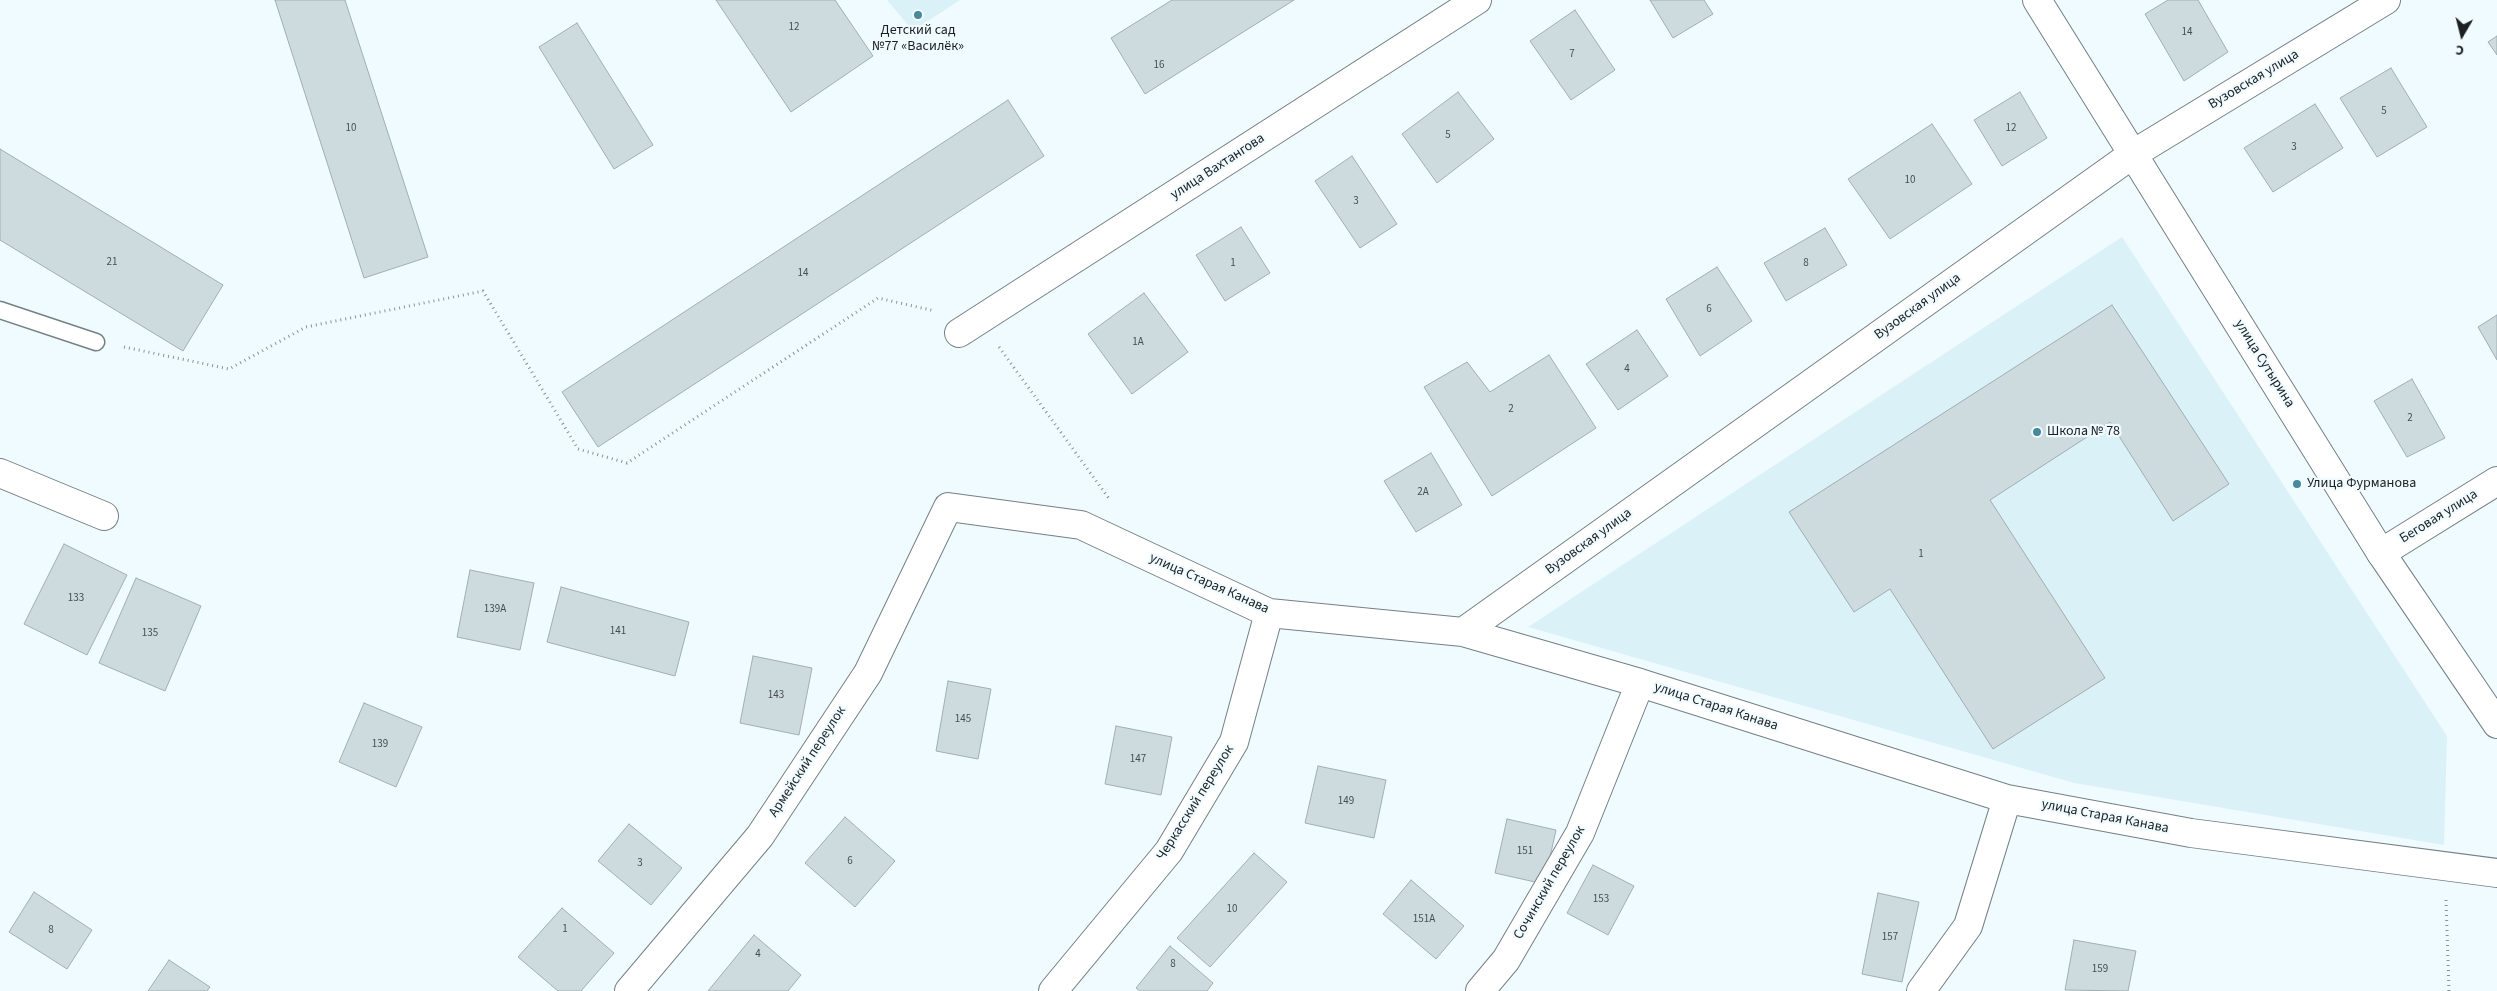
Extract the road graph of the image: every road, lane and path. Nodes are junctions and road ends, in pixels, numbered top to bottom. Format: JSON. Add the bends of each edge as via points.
{"nodes":[{"id":1,"x":1477,"y":0,"type":"edge"},
{"id":2,"x":2037,"y":0,"type":"edge"},
{"id":3,"x":2386,"y":0,"type":"edge"},
{"id":4,"x":2133,"y":154,"type":"junction"},
{"id":5,"x":0,"y":310,"type":"edge"},
{"id":6,"x":969,"y":326,"type":"junction"},
{"id":7,"x":96,"y":342,"type":"joint"},
{"id":8,"x":0,"y":472,"type":"edge"},
{"id":9,"x":2497,"y":481,"type":"edge"},
{"id":10,"x":1113,"y":503,"type":"dead end"},
{"id":11,"x":948,"y":507,"type":"joint"},
{"id":12,"x":104,"y":516,"type":"dead end"},
{"id":13,"x":2381,"y":553,"type":"junction"},
{"id":14,"x":1269,"y":613,"type":"junction"},
{"id":15,"x":1462,"y":632,"type":"junction"},
{"id":16,"x":1640,"y":683,"type":"junction"},
{"id":17,"x":2497,"y":724,"type":"edge"},
{"id":18,"x":2007,"y":799,"type":"junction"},
{"id":19,"x":2445,"y":866,"type":"junction"},
{"id":20,"x":2497,"y":873,"type":"edge"},
{"id":21,"x":629,"y":991,"type":"edge"},
{"id":22,"x":1053,"y":991,"type":"edge"},
{"id":23,"x":1480,"y":991,"type":"edge"},
{"id":24,"x":1921,"y":991,"type":"edge"},
{"id":25,"x":2449,"y":991,"type":"edge"}],
"edges":[{"from":1,"to":6,"type":"street","name":"улица Вахтангова"},
{"from":2,"to":4,"type":"street","name":"улица Сутырина"},
{"from":3,"to":4,"type":"street","name":"Вузовская улица"},
{"from":4,"to":13,"type":"street","name":"улица Сутырина"},
{"from":4,"to":15,"type":"street","name":"Вузовская улица"},
{"from":5,"to":7,"type":"lane"},
{"from":6,"to":7,"type":"path","via":[[878,298],[627,463],[578,449],[483,291],[306,327],[229,369]]},
{"from":6,"to":10,"type":"path"},
{"from":8,"to":12,"type":"street"},
{"from":9,"to":13,"type":"street","name":"Беговая улица"},
{"from":11,"to":14,"type":"street","name":"улица Старая Канава","via":[[1081,525]]},
{"from":11,"to":21,"type":"street","name":"Армейский переулок","via":[[868,673],[760,836]]},
{"from":13,"to":17,"type":"street","name":"улица Сутырина"},
{"from":14,"to":15,"type":"street","name":"улица Старая Канава"},
{"from":14,"to":22,"type":"street","name":"Черкасский переулок","via":[[1234,742],[1170,851]]},
{"from":15,"to":16,"type":"street","name":"улица Старая Канава"},
{"from":16,"to":18,"type":"street","name":"улица Старая Канава"},
{"from":16,"to":23,"type":"street","name":"Сочинский переулок","via":[[1580,833],[1506,960]]},
{"from":18,"to":19,"type":"street","name":"улица Старая Канава","via":[[2191,833]]},
{"from":18,"to":24,"type":"street","via":[[1968,926]]},
{"from":19,"to":20,"type":"street","name":"улица Старая Канава"},
{"from":19,"to":25,"type":"path"}]}
